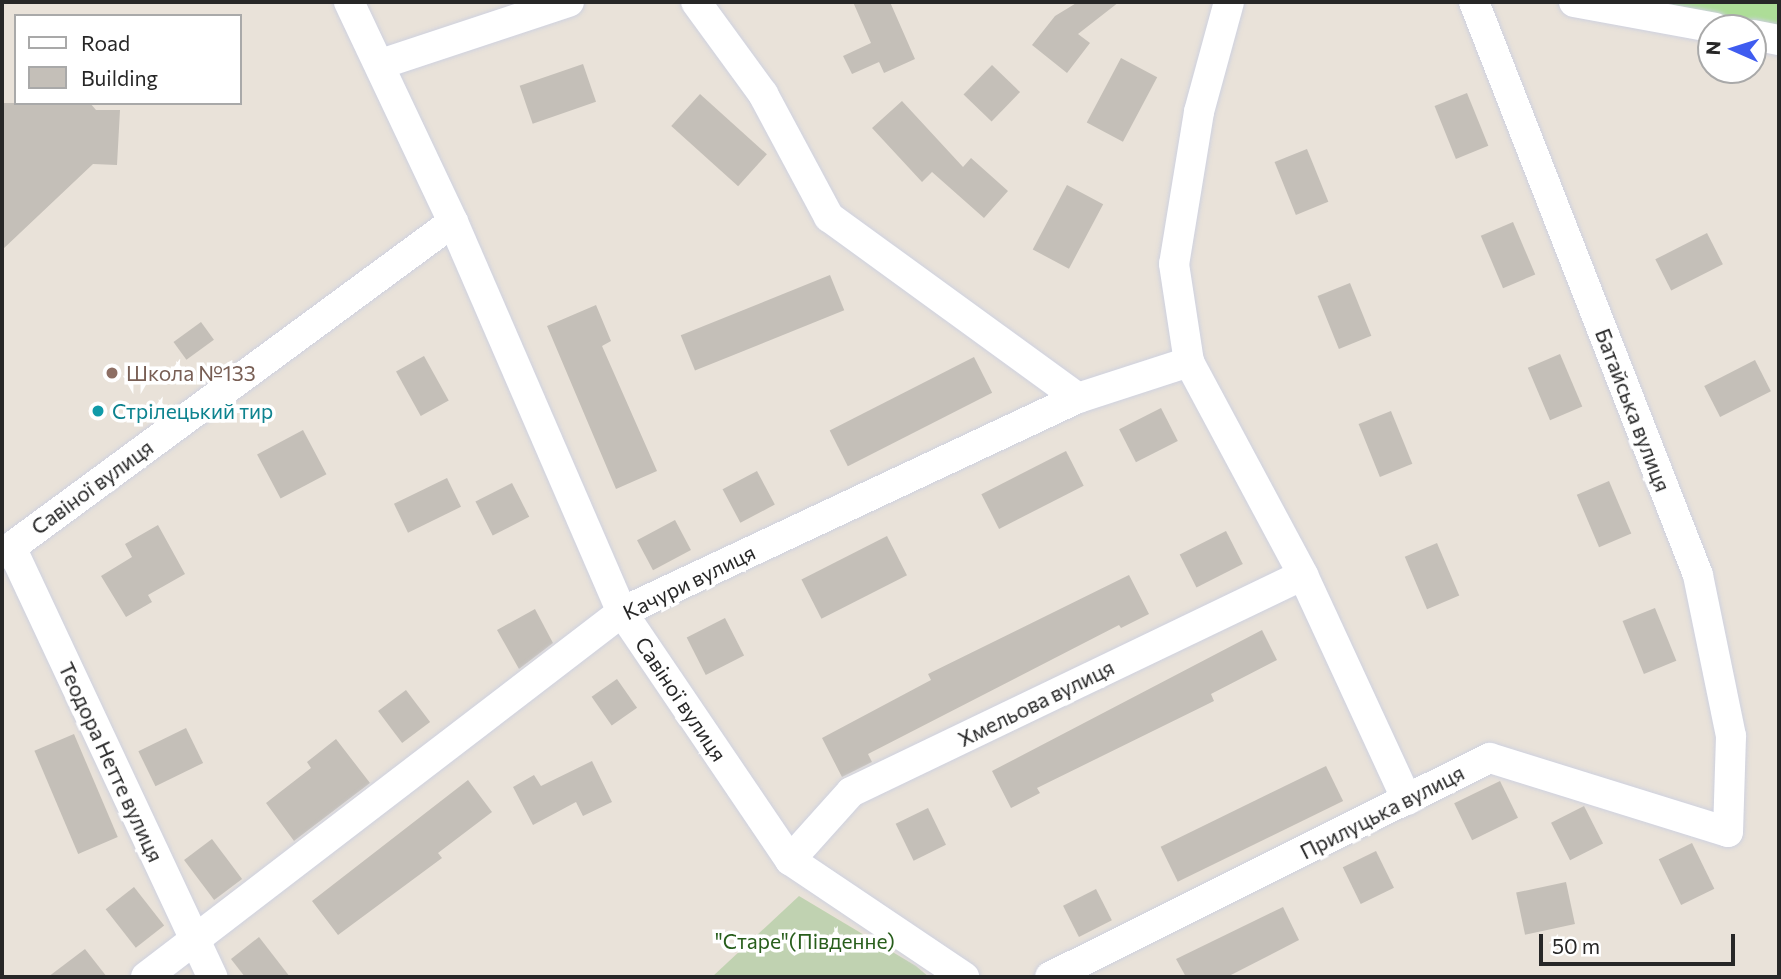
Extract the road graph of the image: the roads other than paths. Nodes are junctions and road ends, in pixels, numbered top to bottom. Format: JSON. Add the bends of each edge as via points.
{"nodes":[{"id":1,"x":349,"y":2,"type":"edge"},
{"id":2,"x":569,"y":2,"type":"edge"},
{"id":3,"x":696,"y":2,"type":"edge"},
{"id":4,"x":1230,"y":2,"type":"edge"},
{"id":5,"x":1474,"y":2,"type":"edge"},
{"id":6,"x":1574,"y":2,"type":"edge"},
{"id":7,"x":1697,"y":25,"type":"edge"},
{"id":8,"x":381,"y":64,"type":"junction"},
{"id":9,"x":453,"y":222,"type":"junction"},
{"id":10,"x":1189,"y":362,"type":"junction"},
{"id":11,"x":1078,"y":398,"type":"junction"},
{"id":12,"x":6,"y":551,"type":"edge"},
{"id":13,"x":1303,"y":575,"type":"junction"},
{"id":14,"x":622,"y":612,"type":"junction"},
{"id":15,"x":1407,"y":800,"type":"junction"},
{"id":16,"x":1728,"y":832,"type":"joint"},
{"id":17,"x":790,"y":859,"type":"junction"},
{"id":18,"x":195,"y":941,"type":"junction"},
{"id":19,"x":146,"y":977,"type":"edge"},
{"id":20,"x":212,"y":977,"type":"edge"},
{"id":21,"x":964,"y":977,"type":"edge"},
{"id":22,"x":1050,"y":977,"type":"edge"}],
"edges":[{"from":1,"to":8,"type":"street","name":"Савіної вулиця"},
{"from":2,"to":8,"type":"street"},
{"from":3,"to":11,"type":"street","via":[[764,94],[829,217]]},
{"from":4,"to":10,"type":"street","via":[[1199,112],[1174,264]]},
{"from":5,"to":16,"type":"street","name":"Батайська вулиця","via":[[1698,575],[1731,736]]},
{"from":6,"to":7,"type":"street"},
{"from":8,"to":9,"type":"street","name":"Савіної вулиця"},
{"from":9,"to":12,"type":"street","name":"Савіної вулиця"},
{"from":9,"to":14,"type":"street","name":"Савіної вулиця"},
{"from":10,"to":11,"type":"street","name":"Качури вулиця"},
{"from":10,"to":13,"type":"street"},
{"from":11,"to":14,"type":"street","name":"Качури вулиця"},
{"from":12,"to":18,"type":"street","name":"Теодора Нетте вулиця"},
{"from":13,"to":15,"type":"street"},
{"from":13,"to":17,"type":"street","name":"Хмельова вулиця","via":[[851,792]]},
{"from":14,"to":17,"type":"street","name":"Савіної вулиця"},
{"from":14,"to":18,"type":"street","name":"Качури вулиця"},
{"from":15,"to":16,"type":"street","name":"Прилуцька вулиця","via":[[1490,758]]},
{"from":15,"to":22,"type":"street","name":"Прилуцька вулиця"},
{"from":17,"to":21,"type":"street","name":"Савіної вулиця"},
{"from":18,"to":19,"type":"street","name":"Качури вулиця"},
{"from":18,"to":20,"type":"street","name":"Теодора Нетте вулиця"}]}
